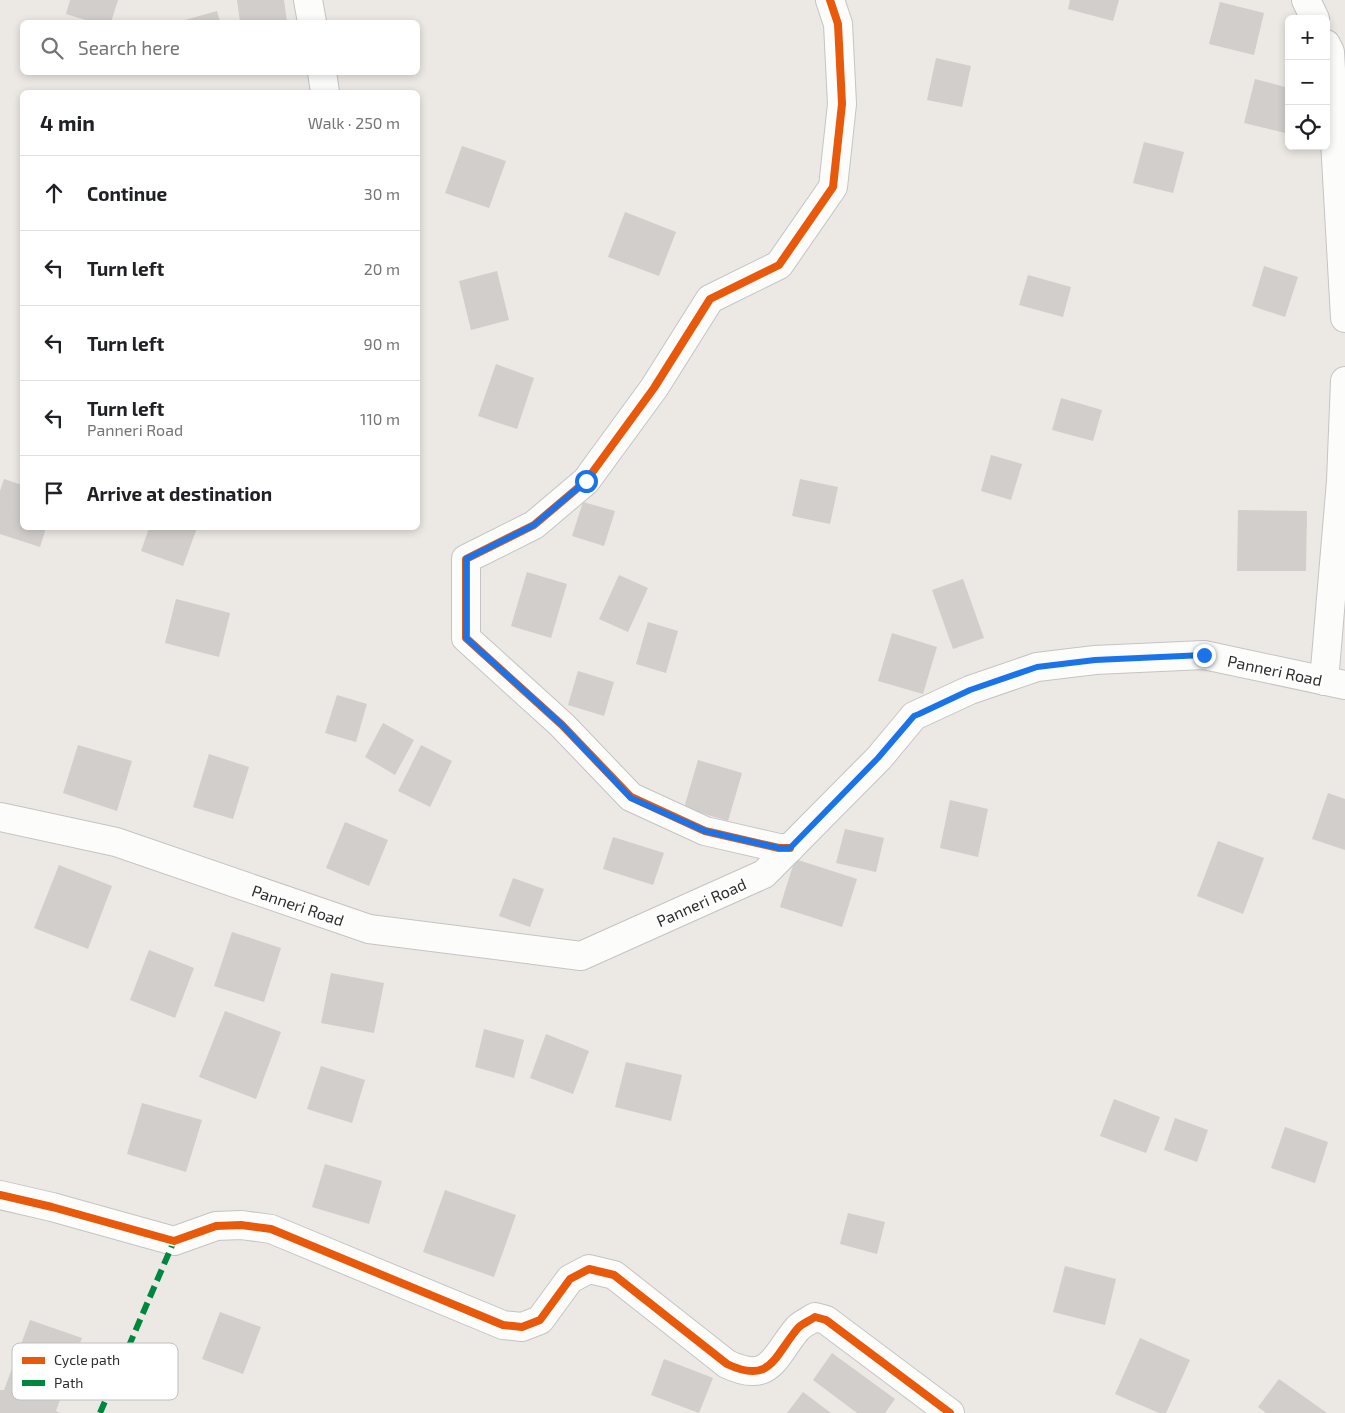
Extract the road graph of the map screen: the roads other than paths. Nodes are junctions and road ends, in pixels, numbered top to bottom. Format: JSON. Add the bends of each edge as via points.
{"nodes":[{"id":1,"x":308,"y":0,"type":"edge"},
{"id":2,"x":830,"y":0,"type":"edge"},
{"id":3,"x":1306,"y":0,"type":"edge"},
{"id":4,"x":1313,"y":15,"type":"edge"},
{"id":5,"x":312,"y":20,"type":"edge"},
{"id":6,"x":1330,"y":52,"type":"edge"},
{"id":7,"x":323,"y":75,"type":"edge"},
{"id":8,"x":326,"y":90,"type":"edge"},
{"id":9,"x":1345,"y":318,"type":"edge"},
{"id":10,"x":1345,"y":381,"type":"edge"},
{"id":11,"x":1334,"y":683,"type":"edge"},
{"id":12,"x":0,"y":817,"type":"edge"},
{"id":13,"x":790,"y":848,"type":"junction"},
{"id":14,"x":0,"y":1195,"type":"edge"},
{"id":15,"x":950,"y":1413,"type":"edge"}],
"edges":[{"from":1,"to":5,"type":"street"},
{"from":2,"to":13,"type":"street","via":[[838,24],[842,104],[833,187],[779,266],[710,299],[654,388],[586,481],[534,525],[466,559],[466,638],[562,725],[631,798],[705,831]]},
{"from":3,"to":4,"type":"street"},
{"from":6,"to":9,"type":"street"},
{"from":7,"to":8,"type":"street"},
{"from":10,"to":11,"type":"street"},
{"from":11,"to":13,"type":"street","name":"Panneri Road","via":[[1204,655],[1095,660],[1037,667],[970,690],[914,716],[878,758]]},
{"from":12,"to":13,"type":"street","name":"Panneri Road","via":[[116,842],[369,929],[581,956],[764,874]]},
{"from":14,"to":15,"type":"street","via":[[174,1241],[216,1226],[271,1228],[503,1325],[522,1327],[540,1320],[570,1279],[589,1269],[614,1275],[727,1364],[751,1371],[773,1363],[799,1326],[815,1317],[826,1320]]}]}
